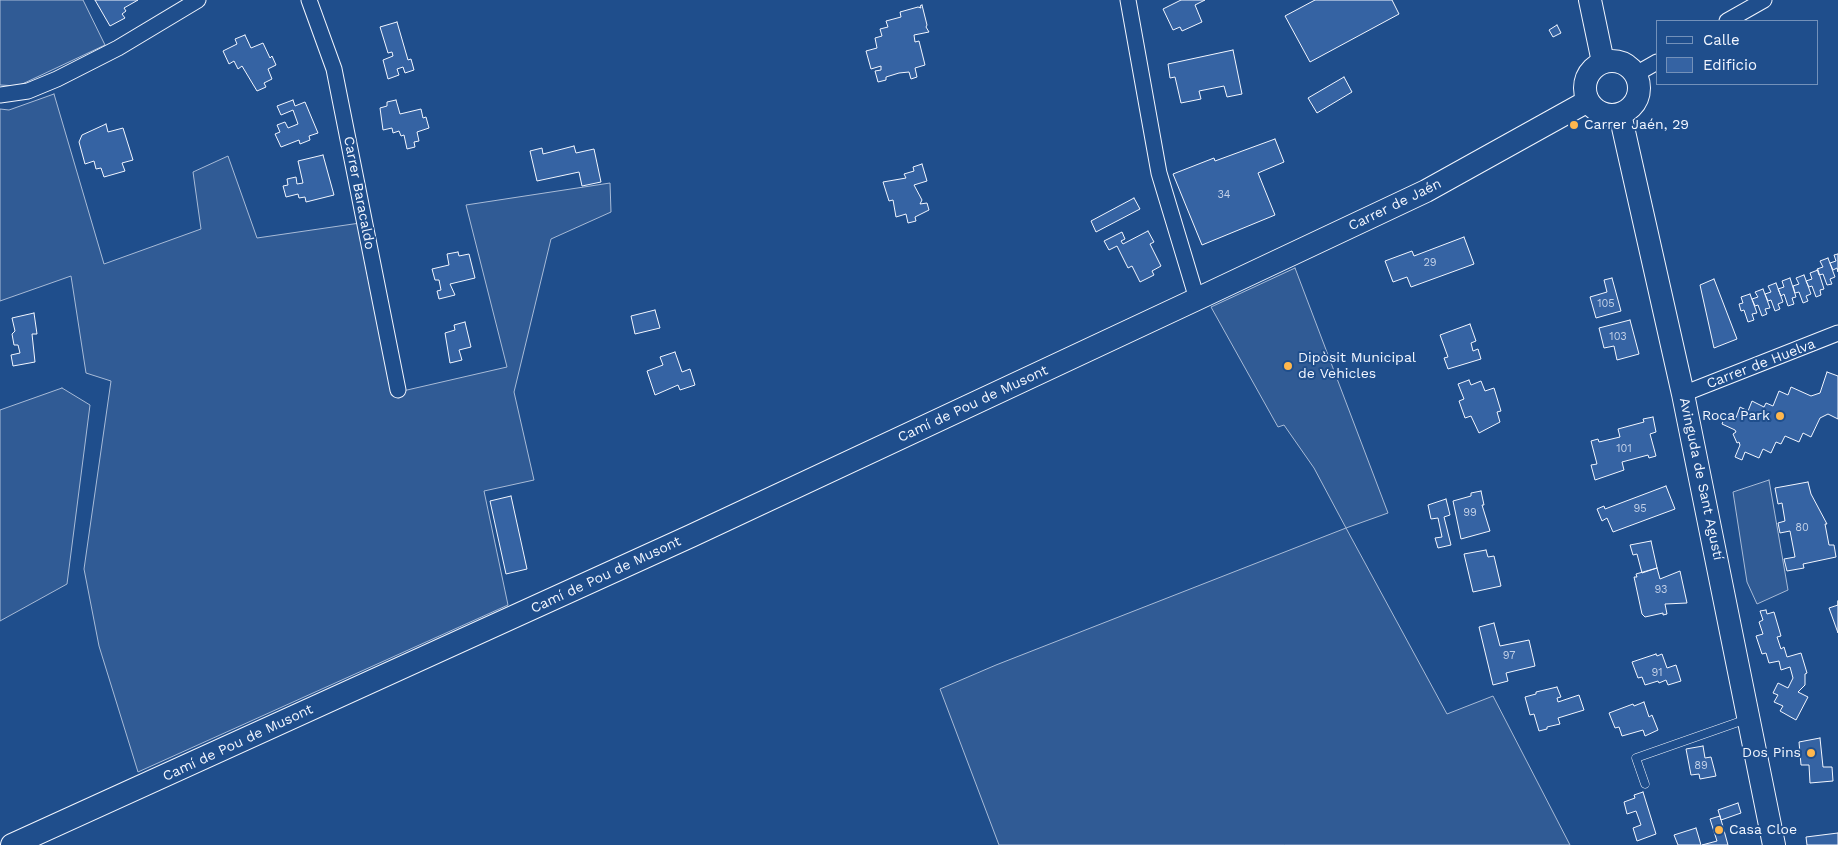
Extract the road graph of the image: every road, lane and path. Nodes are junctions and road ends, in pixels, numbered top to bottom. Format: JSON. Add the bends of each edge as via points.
{"nodes":[{"id":1,"x":198,"y":0,"type":"edge"},
{"id":2,"x":309,"y":0,"type":"edge"},
{"id":3,"x":1128,"y":0,"type":"edge"},
{"id":4,"x":1590,"y":0,"type":"edge"},
{"id":5,"x":1764,"y":0,"type":"edge"},
{"id":6,"x":1729,"y":20,"type":"edge"},
{"id":7,"x":1603,"y":62,"type":"junction"},
{"id":8,"x":1656,"y":63,"type":"edge"},
{"id":9,"x":1636,"y":74,"type":"junction"},
{"id":10,"x":0,"y":96,"type":"edge"},
{"id":11,"x":1588,"y":101,"type":"junction"},
{"id":12,"x":1620,"y":114,"type":"junction"},
{"id":13,"x":1209,"y":296,"type":"junction"},
{"id":14,"x":1838,"y":333,"type":"edge"},
{"id":15,"x":398,"y":390,"type":"dead end"},
{"id":16,"x":1683,"y":394,"type":"junction"},
{"id":17,"x":1749,"y":718,"type":"junction"},
{"id":18,"x":1645,"y":784,"type":"dead end"},
{"id":19,"x":12,"y":845,"type":"edge"},
{"id":20,"x":1774,"y":845,"type":"edge"}],
"edges":[{"from":1,"to":10,"type":"street","via":[[118,48],[57,79],[28,91]]},
{"from":2,"to":15,"type":"street","name":"Carrer Baracaldo","via":[[334,69]]},
{"from":3,"to":13,"type":"street","via":[[1159,173]]},
{"from":4,"to":7,"type":"street"},
{"from":5,"to":6,"type":"street"},
{"from":7,"to":9,"type":"street","via":[[1624,63]]},
{"from":7,"to":11,"type":"street","via":[[1587,76]]},
{"from":8,"to":9,"type":"street"},
{"from":9,"to":12,"type":"street","via":[[1639,88],[1635,103]]},
{"from":11,"to":12,"type":"street","via":[[1602,113]]},
{"from":11,"to":13,"type":"street","name":"Carrer de Jaén","via":[[1426,191]]},
{"from":12,"to":16,"type":"street","name":"Avinguda de Sant Agustí"},
{"from":13,"to":19,"type":"street","name":"Camí de Pou de Musont"},
{"from":14,"to":16,"type":"street","name":"Carrer de Huelva"},
{"from":16,"to":17,"type":"street","name":"Avinguda de Sant Agustí"},
{"from":17,"to":18,"type":"lane","via":[[1636,758]]},
{"from":17,"to":20,"type":"street","name":"Avinguda de Sant Agustí"}]}
